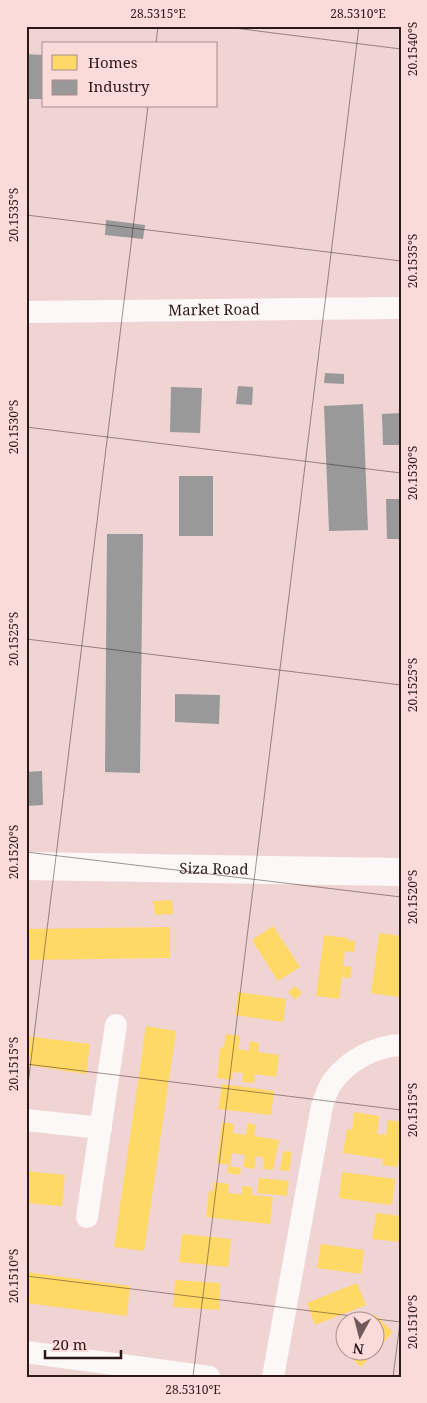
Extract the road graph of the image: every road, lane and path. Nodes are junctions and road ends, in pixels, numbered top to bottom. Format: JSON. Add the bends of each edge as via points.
{"nodes":[{"id":1,"x":401,"y":308,"type":"edge"},
{"id":2,"x":26,"y":312,"type":"edge"},
{"id":3,"x":26,"y":866,"type":"edge"},
{"id":4,"x":401,"y":872,"type":"edge"},
{"id":5,"x":116,"y":1025,"type":"dead end"},
{"id":6,"x":401,"y":1045,"type":"edge"},
{"id":7,"x":26,"y":1120,"type":"edge"},
{"id":8,"x":101,"y":1128,"type":"junction"},
{"id":9,"x":87,"y":1217,"type":"dead end"},
{"id":10,"x":26,"y":1352,"type":"edge"},
{"id":11,"x":209,"y":1377,"type":"edge"},
{"id":12,"x":273,"y":1377,"type":"edge"}],
"edges":[{"from":1,"to":2,"type":"street","name":"Market Road"},
{"from":3,"to":4,"type":"street","name":"Siza Road"},
{"from":5,"to":8,"type":"street"},
{"from":6,"to":12,"type":"street","via":[[370,1051],[351,1064],[332,1081],[322,1106]]},
{"from":7,"to":8,"type":"street"},
{"from":8,"to":9,"type":"street"},
{"from":10,"to":11,"type":"street"}]}
